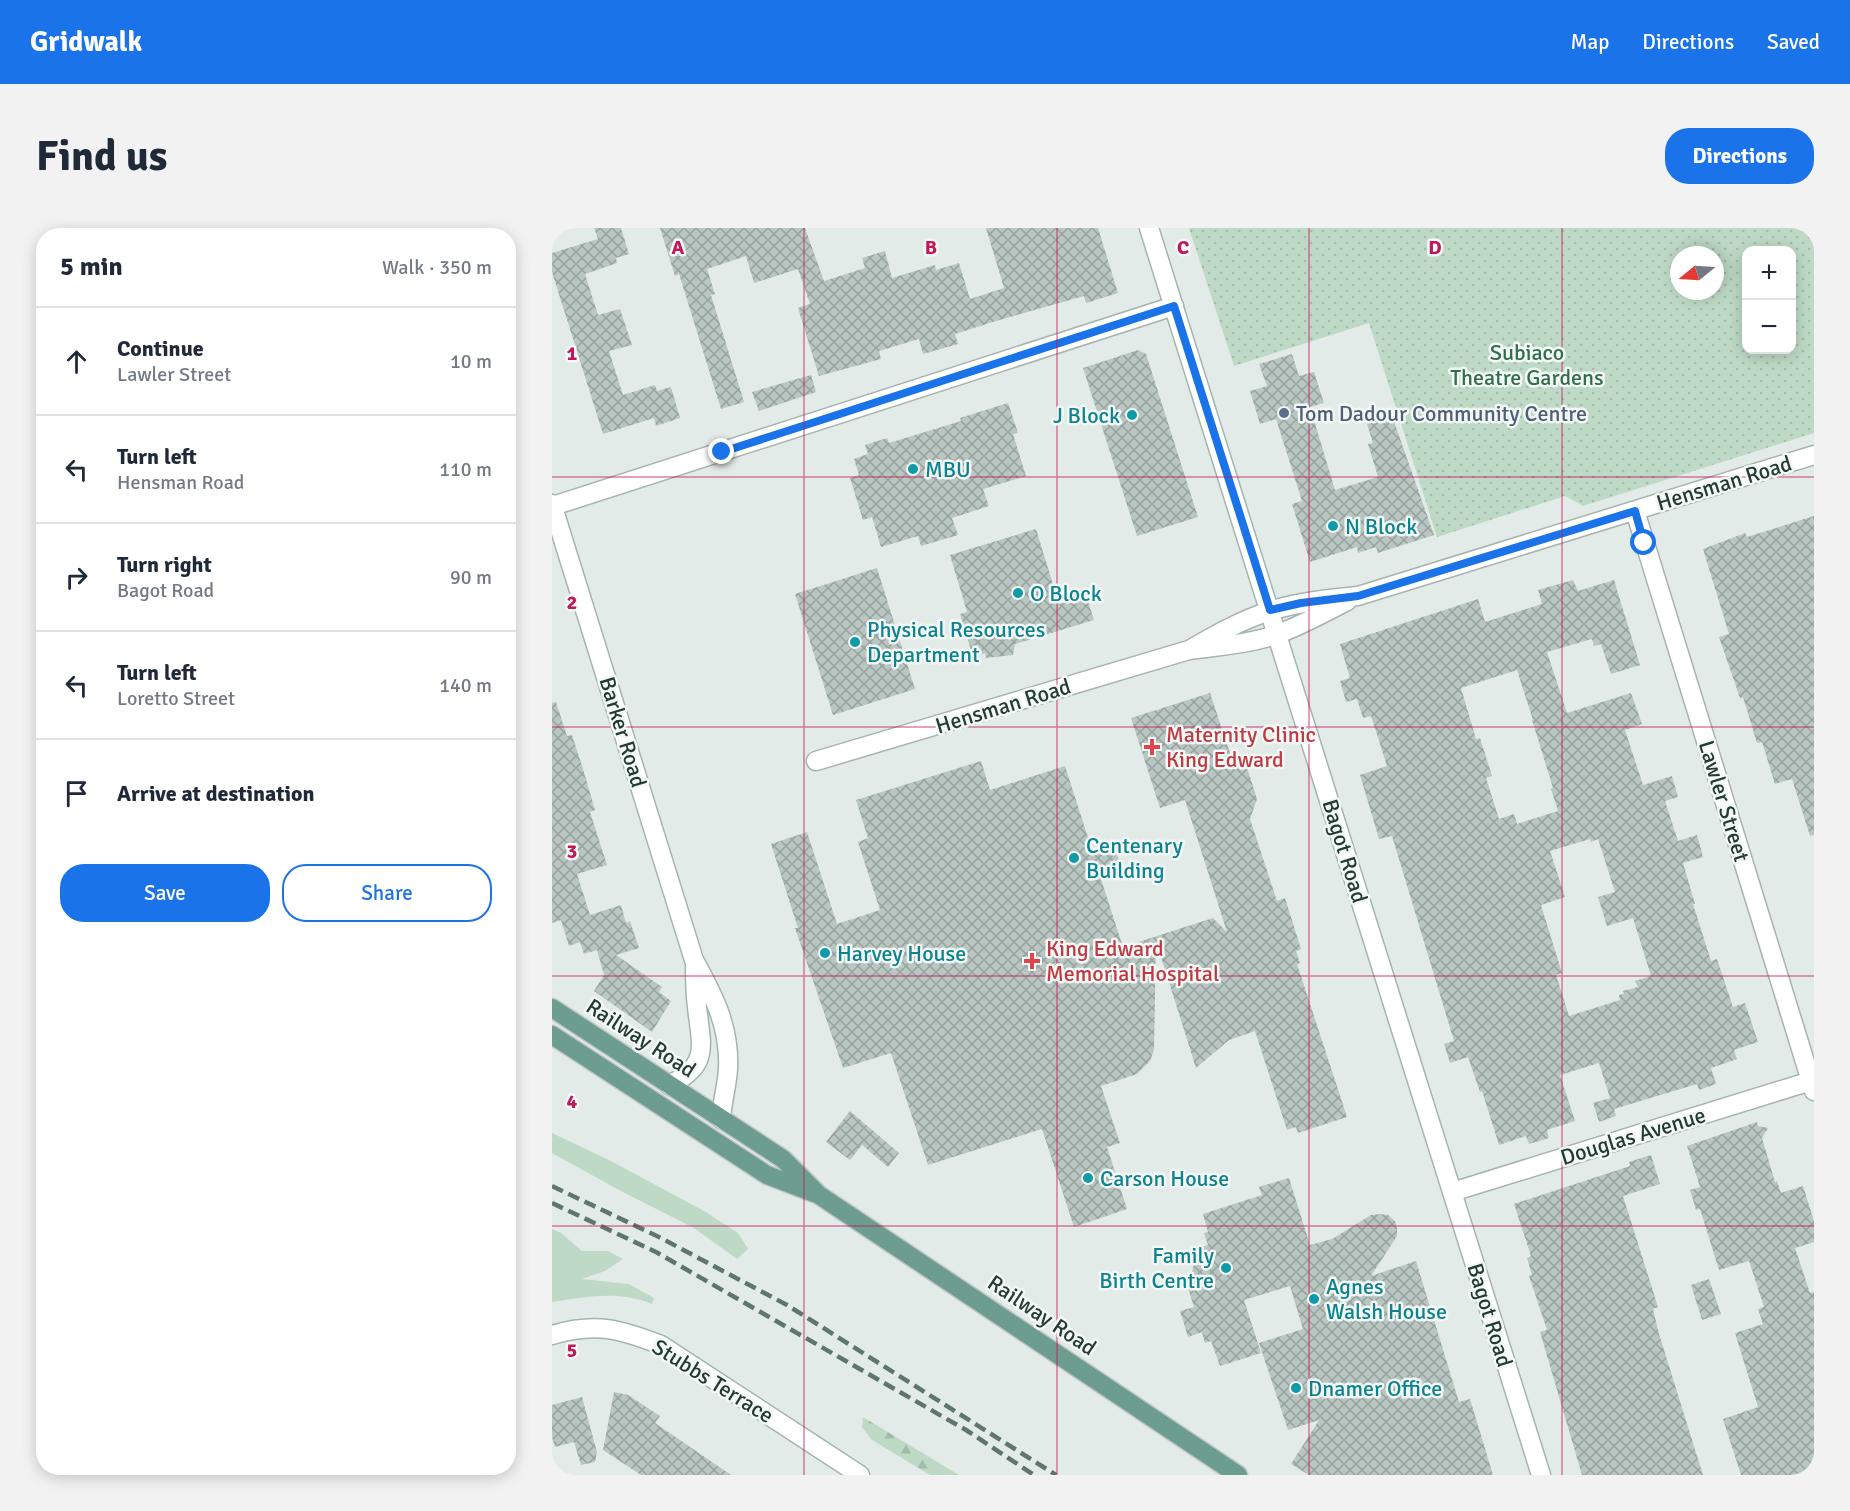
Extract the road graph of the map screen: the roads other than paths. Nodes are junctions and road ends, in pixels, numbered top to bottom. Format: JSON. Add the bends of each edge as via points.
{"nodes":[{"id":1,"x":1149,"y":228,"type":"edge"},
{"id":2,"x":1174,"y":306,"type":"junction"},
{"id":3,"x":1814,"y":455,"type":"edge"},
{"id":4,"x":552,"y":505,"type":"edge"},
{"id":5,"x":1635,"y":511,"type":"junction"},
{"id":6,"x":1358,"y":596,"type":"junction"},
{"id":7,"x":1270,"y":610,"type":"junction"},
{"id":8,"x":1277,"y":634,"type":"junction"},
{"id":9,"x":1189,"y":650,"type":"junction"},
{"id":10,"x":816,"y":761,"type":"dead end"},
{"id":11,"x":694,"y":960,"type":"junction"},
{"id":12,"x":552,"y":1008,"type":"edge"},
{"id":13,"x":552,"y":1035,"type":"edge"},
{"id":14,"x":1813,"y":1084,"type":"edge"},
{"id":15,"x":669,"y":1085,"type":"junction"},
{"id":16,"x":721,"y":1119,"type":"junction"},
{"id":17,"x":1452,"y":1192,"type":"junction"},
{"id":18,"x":819,"y":1195,"type":"junction"},
{"id":19,"x":552,"y":1335,"type":"edge"},
{"id":20,"x":860,"y":1475,"type":"edge"},
{"id":21,"x":1238,"y":1475,"type":"edge"},
{"id":22,"x":1541,"y":1475,"type":"edge"}],
"edges":[{"from":1,"to":2,"type":"street","name":"Bagot Road"},
{"from":2,"to":4,"type":"street"},
{"from":2,"to":7,"type":"street","name":"Bagot Road"},
{"from":3,"to":5,"type":"street","name":"Hensman Road"},
{"from":4,"to":11,"type":"street","name":"Barker Road"},
{"from":5,"to":6,"type":"street","name":"Hensman Road"},
{"from":5,"to":14,"type":"street","name":"Lawler Street"},
{"from":6,"to":7,"type":"street","name":"Hensman Road"},
{"from":6,"to":8,"type":"street","name":"Hensman Road"},
{"from":7,"to":8,"type":"street","name":"Bagot Road"},
{"from":7,"to":9,"type":"street","name":"Hensman Road"},
{"from":8,"to":9,"type":"street","name":"Hensman Road"},
{"from":8,"to":17,"type":"street","name":"Bagot Road"},
{"from":9,"to":10,"type":"street","name":"Hensman Road"},
{"from":11,"to":15,"type":"street","name":"Barker Road","via":[[701,1052],[690,1071]]},
{"from":11,"to":16,"type":"street","name":"Barker Road","via":[[716,1001],[726,1038],[727,1078]]},
{"from":12,"to":15,"type":"main road","name":"Railway Road"},
{"from":13,"to":18,"type":"main road","name":"Railway Road","via":[[767,1175]]},
{"from":14,"to":17,"type":"street","name":"Douglas Avenue"},
{"from":15,"to":16,"type":"main road","name":"Railway Road"},
{"from":16,"to":18,"type":"main road","name":"Railway Road","via":[[783,1159]]},
{"from":17,"to":22,"type":"street","name":"Bagot Road"},
{"from":18,"to":21,"type":"main road","name":"Railway Road"},
{"from":19,"to":20,"type":"street","name":"Stubbs Terrace","via":[[593,1328],[624,1331],[661,1345]]}]}
